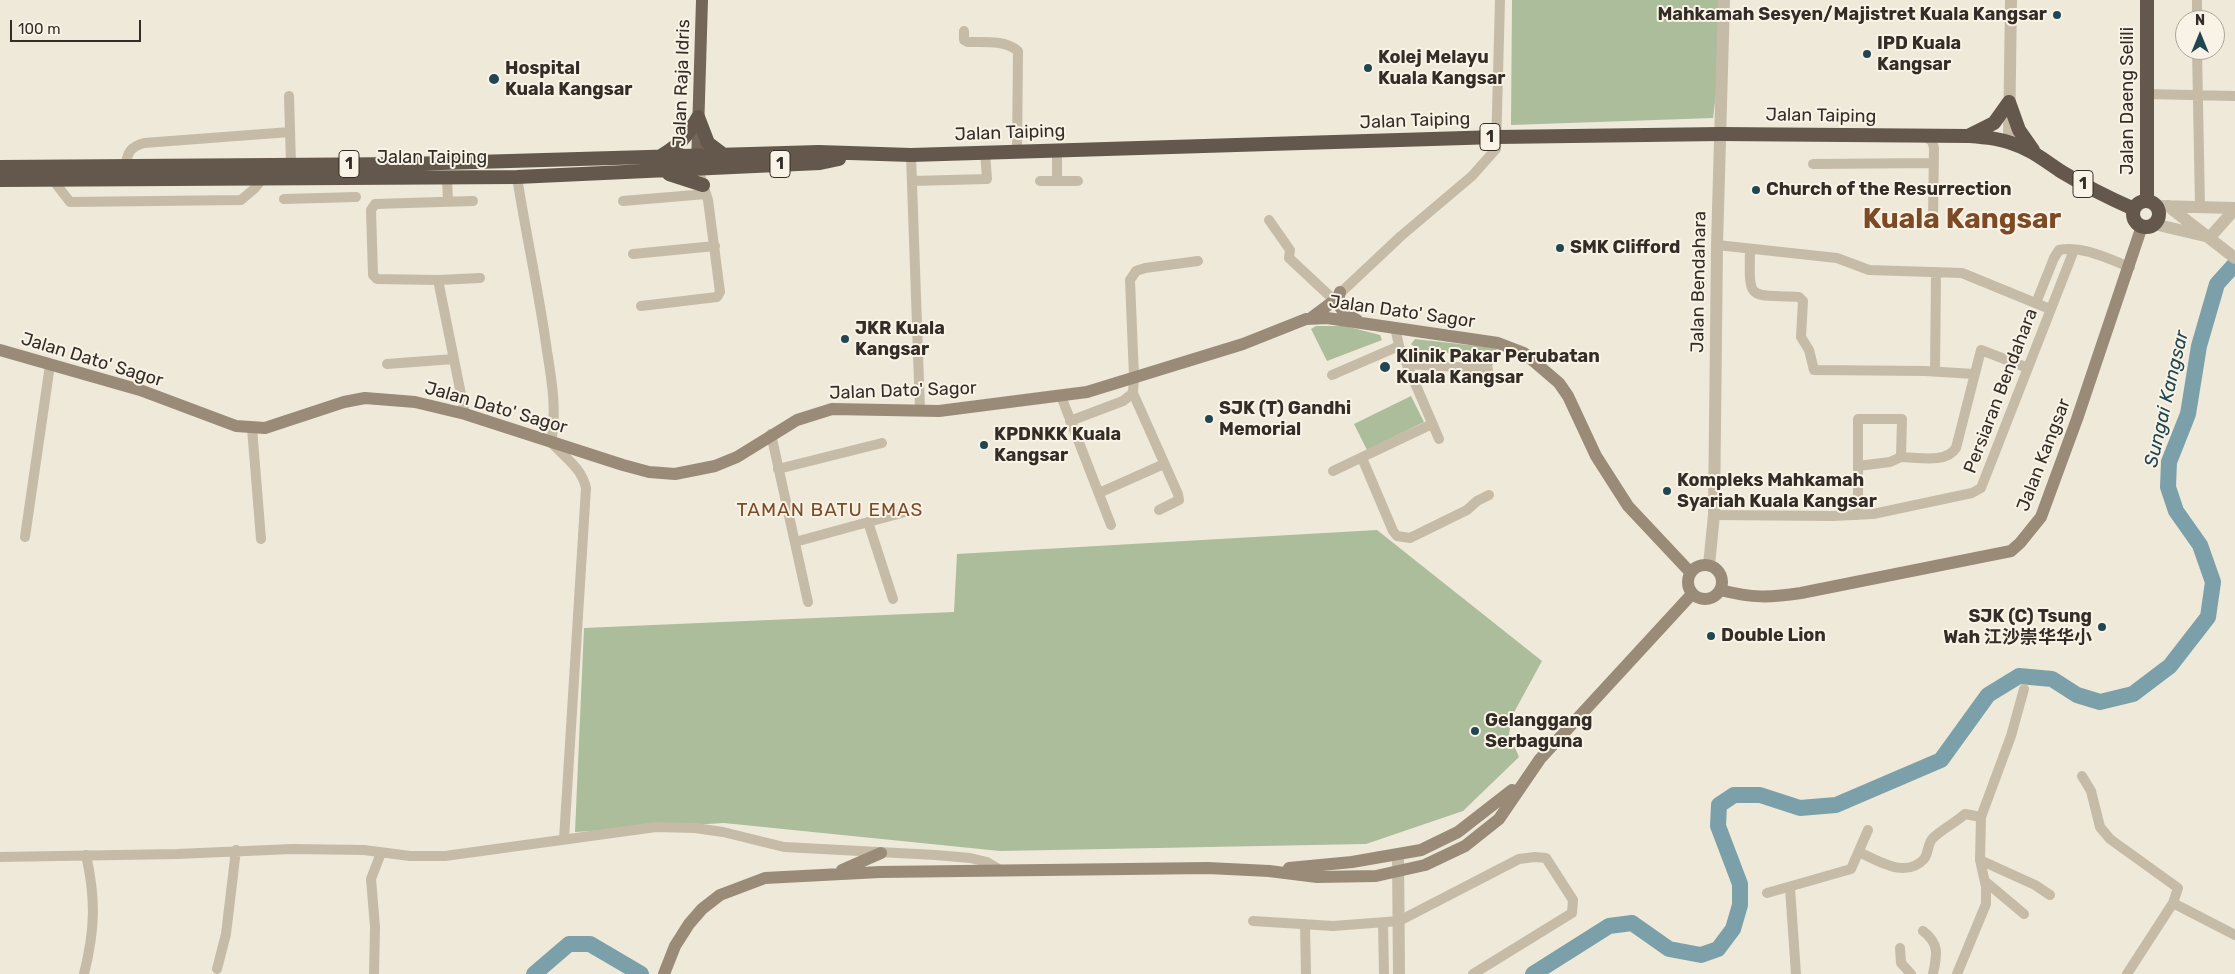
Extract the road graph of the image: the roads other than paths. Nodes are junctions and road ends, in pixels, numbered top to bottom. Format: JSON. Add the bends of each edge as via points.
{"nodes":[{"id":1,"x":702,"y":0,"type":"edge"},
{"id":2,"x":1500,"y":0,"type":"edge"},
{"id":3,"x":1724,"y":0,"type":"edge"},
{"id":4,"x":2011,"y":0,"type":"edge"},
{"id":5,"x":2147,"y":0,"type":"edge"},
{"id":6,"x":964,"y":31,"type":"dead end"},
{"id":7,"x":2197,"y":60,"type":"edge"},
{"id":8,"x":2146,"y":94,"type":"junction"},
{"id":9,"x":2199,"y":95,"type":"junction"},
{"id":10,"x":289,"y":96,"type":"dead end"},
{"id":11,"x":2235,"y":96,"type":"edge"},
{"id":12,"x":2010,"y":102,"type":"junction"},
{"id":13,"x":698,"y":118,"type":"junction"},
{"id":14,"x":290,"y":132,"type":"junction"},
{"id":15,"x":1720,"y":134,"type":"junction"},
{"id":16,"x":1924,"y":136,"type":"junction"},
{"id":17,"x":1946,"y":136,"type":"junction"},
{"id":18,"x":1969,"y":136,"type":"junction"},
{"id":19,"x":1497,"y":137,"type":"junction"},
{"id":20,"x":2009,"y":142,"type":"junction"},
{"id":21,"x":1934,"y":148,"type":"junction"},
{"id":22,"x":1057,"y":150,"type":"junction"},
{"id":23,"x":1017,"y":151,"type":"junction"},
{"id":24,"x":985,"y":152,"type":"junction"},
{"id":25,"x":2035,"y":153,"type":"junction"},
{"id":26,"x":724,"y":155,"type":"junction"},
{"id":27,"x":862,"y":155,"type":"junction"},
{"id":28,"x":911,"y":155,"type":"junction"},
{"id":29,"x":660,"y":156,"type":"junction"},
{"id":30,"x":697,"y":161,"type":"junction"},
{"id":31,"x":1933,"y":163,"type":"junction"},
{"id":32,"x":291,"y":164,"type":"junction"},
{"id":33,"x":407,"y":164,"type":"junction"},
{"id":34,"x":1813,"y":164,"type":"dead end"},
{"id":35,"x":124,"y":166,"type":"junction"},
{"id":36,"x":0,"y":167,"type":"edge"},
{"id":37,"x":655,"y":170,"type":"junction"},
{"id":38,"x":335,"y":177,"type":"junction"},
{"id":39,"x":517,"y":177,"type":"junction"},
{"id":40,"x":262,"y":178,"type":"junction"},
{"id":41,"x":447,"y":178,"type":"junction"},
{"id":42,"x":0,"y":180,"type":"edge"},
{"id":43,"x":53,"y":180,"type":"junction"},
{"id":44,"x":912,"y":181,"type":"junction"},
{"id":45,"x":1040,"y":181,"type":"dead end"},
{"id":46,"x":1057,"y":181,"type":"junction"},
{"id":47,"x":1078,"y":181,"type":"dead end"},
{"id":48,"x":705,"y":190,"type":"junction"},
{"id":49,"x":336,"y":197,"type":"junction"},
{"id":50,"x":356,"y":197,"type":"dead end"},
{"id":51,"x":284,"y":199,"type":"dead end"},
{"id":52,"x":448,"y":201,"type":"junction"},
{"id":53,"x":472,"y":201,"type":"dead end"},
{"id":54,"x":623,"y":202,"type":"dead end"},
{"id":55,"x":2157,"y":204,"type":"junction"},
{"id":56,"x":2200,"y":207,"type":"junction"},
{"id":57,"x":2235,"y":208,"type":"edge"},
{"id":58,"x":2134,"y":209,"type":"junction"},
{"id":59,"x":1933,"y":218,"type":"dead end"},
{"id":60,"x":1268,"y":220,"type":"dead end"},
{"id":61,"x":2148,"y":225,"type":"junction"},
{"id":62,"x":2210,"y":237,"type":"junction"},
{"id":63,"x":1717,"y":245,"type":"junction"},
{"id":64,"x":715,"y":246,"type":"junction"},
{"id":65,"x":1750,"y":249,"type":"junction"},
{"id":66,"x":2074,"y":250,"type":"junction"},
{"id":67,"x":633,"y":254,"type":"dead end"},
{"id":68,"x":2231,"y":254,"type":"edge"},
{"id":69,"x":1198,"y":261,"type":"dead end"},
{"id":70,"x":2130,"y":267,"type":"junction"},
{"id":71,"x":1936,"y":272,"type":"junction"},
{"id":72,"x":480,"y":278,"type":"dead end"},
{"id":73,"x":438,"y":280,"type":"junction"},
{"id":74,"x":2036,"y":303,"type":"junction"},
{"id":75,"x":642,"y":306,"type":"dead end"},
{"id":76,"x":1328,"y":309,"type":"junction"},
{"id":77,"x":2050,"y":309,"type":"junction"},
{"id":78,"x":1361,"y":322,"type":"junction"},
{"id":79,"x":1396,"y":327,"type":"junction"},
{"id":80,"x":1399,"y":346,"type":"junction"},
{"id":81,"x":0,"y":350,"type":"edge"},
{"id":82,"x":454,"y":359,"type":"junction"},
{"id":83,"x":387,"y":364,"type":"dead end"},
{"id":84,"x":1408,"y":364,"type":"junction"},
{"id":85,"x":50,"y":365,"type":"junction"},
{"id":86,"x":2028,"y":368,"type":"junction"},
{"id":87,"x":1488,"y":369,"type":"dead end"},
{"id":88,"x":1935,"y":372,"type":"junction"},
{"id":89,"x":1974,"y":374,"type":"junction"},
{"id":90,"x":1332,"y":375,"type":"dead end"},
{"id":91,"x":1134,"y":377,"type":"junction"},
{"id":92,"x":1133,"y":393,"type":"junction"},
{"id":93,"x":1061,"y":396,"type":"junction"},
{"id":94,"x":920,"y":410,"type":"junction"},
{"id":95,"x":465,"y":414,"type":"junction"},
{"id":96,"x":1070,"y":421,"type":"junction"},
{"id":97,"x":1432,"y":424,"type":"junction"},
{"id":98,"x":252,"y":428,"type":"junction"},
{"id":99,"x":772,"y":434,"type":"junction"},
{"id":100,"x":1439,"y":438,"type":"dead end"},
{"id":101,"x":551,"y":442,"type":"junction"},
{"id":102,"x":882,"y":443,"type":"dead end"},
{"id":103,"x":1901,"y":457,"type":"junction"},
{"id":104,"x":1362,"y":458,"type":"junction"},
{"id":105,"x":1164,"y":464,"type":"junction"},
{"id":106,"x":1858,"y":466,"type":"junction"},
{"id":107,"x":778,"y":470,"type":"junction"},
{"id":108,"x":1333,"y":472,"type":"dead end"},
{"id":109,"x":1099,"y":493,"type":"junction"},
{"id":110,"x":1489,"y":496,"type":"dead end"},
{"id":111,"x":1159,"y":510,"type":"dead end"},
{"id":112,"x":905,"y":512,"type":"dead end"},
{"id":113,"x":1714,"y":515,"type":"junction"},
{"id":114,"x":1858,"y":515,"type":"junction"},
{"id":115,"x":868,"y":522,"type":"junction"},
{"id":116,"x":1111,"y":525,"type":"dead end"},
{"id":117,"x":24,"y":537,"type":"dead end"},
{"id":118,"x":261,"y":539,"type":"dead end"},
{"id":119,"x":795,"y":542,"type":"junction"},
{"id":120,"x":1709,"y":565,"type":"junction"},
{"id":121,"x":1690,"y":572,"type":"junction"},
{"id":122,"x":1720,"y":590,"type":"junction"},
{"id":123,"x":1692,"y":594,"type":"junction"},
{"id":124,"x":892,"y":599,"type":"dead end"},
{"id":125,"x":808,"y":602,"type":"dead end"},
{"id":126,"x":2024,"y":689,"type":"dead end"},
{"id":127,"x":2082,"y":776,"type":"dead end"},
{"id":128,"x":1523,"y":781,"type":"junction"},
{"id":129,"x":1982,"y":817,"type":"junction"},
{"id":130,"x":1868,"y":830,"type":"dead end"},
{"id":131,"x":564,"y":839,"type":"junction"},
{"id":132,"x":236,"y":850,"type":"junction"},
{"id":133,"x":1859,"y":852,"type":"junction"},
{"id":134,"x":381,"y":853,"type":"junction"},
{"id":135,"x":881,"y":853,"type":"junction"},
{"id":136,"x":86,"y":856,"type":"junction"},
{"id":137,"x":1398,"y":856,"type":"junction"},
{"id":138,"x":0,"y":857,"type":"edge"},
{"id":139,"x":1980,"y":860,"type":"junction"},
{"id":140,"x":1002,"y":871,"type":"junction"},
{"id":141,"x":1269,"y":871,"type":"junction"},
{"id":142,"x":1398,"y":871,"type":"junction"},
{"id":143,"x":836,"y":873,"type":"junction"},
{"id":144,"x":1986,"y":882,"type":"junction"},
{"id":145,"x":1790,"y":888,"type":"junction"},
{"id":146,"x":1767,"y":893,"type":"dead end"},
{"id":147,"x":2050,"y":894,"type":"dead end"},
{"id":148,"x":2173,"y":903,"type":"junction"},
{"id":149,"x":2024,"y":914,"type":"dead end"},
{"id":150,"x":1253,"y":921,"type":"dead end"},
{"id":151,"x":1399,"y":921,"type":"junction"},
{"id":152,"x":1382,"y":923,"type":"junction"},
{"id":153,"x":1305,"y":924,"type":"junction"},
{"id":154,"x":1923,"y":931,"type":"dead end"},
{"id":155,"x":2235,"y":935,"type":"edge"},
{"id":156,"x":1900,"y":948,"type":"dead end"},
{"id":157,"x":217,"y":969,"type":"dead end"},
{"id":158,"x":84,"y":974,"type":"edge"},
{"id":159,"x":374,"y":974,"type":"edge"},
{"id":160,"x":664,"y":974,"type":"edge"},
{"id":161,"x":1306,"y":974,"type":"edge"},
{"id":162,"x":1384,"y":974,"type":"edge"},
{"id":163,"x":1399,"y":974,"type":"edge"},
{"id":164,"x":1473,"y":974,"type":"edge"},
{"id":165,"x":1796,"y":974,"type":"edge"},
{"id":166,"x":1911,"y":974,"type":"edge"},
{"id":167,"x":1933,"y":974,"type":"edge"},
{"id":168,"x":1957,"y":974,"type":"edge"},
{"id":169,"x":2127,"y":974,"type":"edge"}],
"edges":[{"from":1,"to":13,"type":"main road","name":"Jalan Raja Idris"},
{"from":2,"to":19,"type":"street"},
{"from":3,"to":15,"type":"street","name":"Jalan Bendahara"},
{"from":4,"to":12,"type":"street"},
{"from":5,"to":8,"type":"highway","name":"Jalan Daeng Selili"},
{"from":6,"to":23,"type":"street","via":[[964,40],[968,42],[997,43],[1012,46],[1018,51]]},
{"from":7,"to":9,"type":"street"},
{"from":8,"to":9,"type":"street"},
{"from":8,"to":55,"type":"highway","name":"Jalan Daeng Selili"},
{"from":9,"to":11,"type":"street"},
{"from":9,"to":56,"type":"street"},
{"from":10,"to":14,"type":"street"},
{"from":12,"to":18,"type":"highway","via":[[1994,123]]},
{"from":12,"to":20,"type":"street"},
{"from":12,"to":25,"type":"highway","via":[[2019,130]]},
{"from":13,"to":26,"type":"highway","via":[[708,143]]},
{"from":13,"to":29,"type":"highway","via":[[679,145]]},
{"from":13,"to":30,"type":"main road","name":"Jalan Raja Idris"},
{"from":14,"to":32,"type":"street"},
{"from":14,"to":35,"type":"street","via":[[144,143],[132,147]]},
{"from":15,"to":16,"type":"highway","name":"Jalan Taiping","number":"1"},
{"from":15,"to":19,"type":"highway","name":"Jalan Taiping","number":"1"},
{"from":15,"to":63,"type":"street","name":"Jalan Bendahara"},
{"from":16,"to":17,"type":"highway","name":"Jalan Taiping","number":"1"},
{"from":16,"to":21,"type":"street"},
{"from":17,"to":18,"type":"highway","name":"Jalan Taiping","number":"1"},
{"from":17,"to":21,"type":"street"},
{"from":18,"to":20,"type":"highway","number":"1"},
{"from":19,"to":22,"type":"highway","name":"Jalan Taiping","number":"1"},
{"from":19,"to":76,"type":"street","via":[[1496,149],[1489,159]]},
{"from":20,"to":25,"type":"highway","number":"1"},
{"from":21,"to":31,"type":"street"},
{"from":22,"to":23,"type":"highway","name":"Jalan Taiping","number":"1"},
{"from":22,"to":46,"type":"street"},
{"from":23,"to":24,"type":"highway","name":"Jalan Taiping","number":"1"},
{"from":24,"to":28,"type":"highway","name":"Jalan Taiping","number":"1"},
{"from":24,"to":44,"type":"street","via":[[987,179]]},
{"from":25,"to":58,"type":"highway","number":"1","via":[[2078,181]]},
{"from":26,"to":27,"type":"highway","name":"Jalan Taiping","number":"1","via":[[819,152]]},
{"from":26,"to":30,"type":"highway","name":"Jalan Taiping","number":"1"},
{"from":27,"to":28,"type":"highway","name":"Jalan Taiping","number":"1"},
{"from":27,"to":30,"type":"highway","name":"Jalan Taiping","number":"1","via":[[820,162]]},
{"from":28,"to":44,"type":"street"},
{"from":29,"to":30,"type":"highway","name":"Jalan Taiping","number":"1"},
{"from":29,"to":33,"type":"highway","name":"Jalan Taiping","number":"1"},
{"from":30,"to":37,"type":"highway","name":"Jalan Taiping","number":"1"},
{"from":30,"to":48,"type":"street"},
{"from":31,"to":34,"type":"street"},
{"from":31,"to":59,"type":"street"},
{"from":32,"to":33,"type":"highway","name":"Jalan Taiping","number":"1"},
{"from":32,"to":35,"type":"highway","name":"Jalan Taiping","number":"1"},
{"from":33,"to":41,"type":"highway","via":[[439,171]]},
{"from":35,"to":36,"type":"highway","name":"Jalan Taiping","number":"1"},
{"from":37,"to":39,"type":"highway","name":"Jalan Taiping","number":"1"},
{"from":37,"to":48,"type":"highway","via":[[680,176]]},
{"from":38,"to":40,"type":"highway","name":"Jalan Taiping","number":"1"},
{"from":38,"to":41,"type":"highway","name":"Jalan Taiping","number":"1"},
{"from":38,"to":49,"type":"street"},
{"from":39,"to":41,"type":"highway","name":"Jalan Taiping","number":"1"},
{"from":39,"to":101,"type":"street","via":[[554,395]]},
{"from":40,"to":43,"type":"highway","name":"Jalan Taiping","number":"1"},
{"from":40,"to":43,"type":"street","via":[[241,200],[70,202]]},
{"from":41,"to":52,"type":"street"},
{"from":42,"to":43,"type":"highway","name":"Jalan Taiping","number":"1"},
{"from":44,"to":94,"type":"street"},
{"from":45,"to":46,"type":"street"},
{"from":46,"to":47,"type":"street"},
{"from":48,"to":54,"type":"street"},
{"from":48,"to":64,"type":"street"},
{"from":49,"to":50,"type":"street"},
{"from":49,"to":51,"type":"street"},
{"from":52,"to":53,"type":"street"},
{"from":52,"to":73,"type":"street","via":[[375,204],[370,210],[373,275],[377,279]]},
{"from":55,"to":56,"type":"street"},
{"from":55,"to":58,"type":"highway","via":[[2140,203]]},
{"from":55,"to":61,"type":"highway","via":[[2159,213]]},
{"from":55,"to":62,"type":"street"},
{"from":56,"to":57,"type":"street"},
{"from":57,"to":62,"type":"street"},
{"from":58,"to":61,"type":"highway","via":[[2134,217]]},
{"from":60,"to":76,"type":"street","via":[[1290,250],[1289,258]]},
{"from":61,"to":62,"type":"street"},
{"from":61,"to":70,"type":"main road","name":"Jalan Kangsar"},
{"from":62,"to":68,"type":"street"},
{"from":63,"to":65,"type":"street"},
{"from":63,"to":113,"type":"street","name":"Jalan Bendahara"},
{"from":64,"to":67,"type":"street"},
{"from":64,"to":75,"type":"street","via":[[720,284],[717,297]]},
{"from":65,"to":71,"type":"street","via":[[1837,258],[1869,270]]},
{"from":65,"to":88,"type":"street","via":[[1750,286],[1754,292],[1761,296],[1799,297],[1803,301],[1801,337],[1809,350],[1814,370]]},
{"from":66,"to":70,"type":"street"},
{"from":66,"to":74,"type":"street","via":[[2059,250]]},
{"from":66,"to":77,"type":"street","name":"Persiaran Bendahara"},
{"from":69,"to":91,"type":"street","via":[[1145,268],[1130,280]]},
{"from":70,"to":122,"type":"main road","name":"Jalan Kangsar","via":[[2041,517],[2020,543],[2011,550],[1802,593],[1749,597]]},
{"from":71,"to":74,"type":"street","via":[[1962,273]]},
{"from":71,"to":88,"type":"street"},
{"from":72,"to":73,"type":"street"},
{"from":73,"to":82,"type":"street"},
{"from":74,"to":77,"type":"street"},
{"from":76,"to":78,"type":"main road","name":"Jalan Dato' Sagor"},
{"from":76,"to":78,"type":"main road","via":[[1338,301],[1339,307]]},
{"from":76,"to":91,"type":"main road","name":"Jalan Dato' Sagor","via":[[1244,344]]},
{"from":77,"to":86,"type":"street","name":"Persiaran Bendahara"},
{"from":78,"to":79,"type":"main road","name":"Jalan Dato' Sagor"},
{"from":79,"to":80,"type":"street"},
{"from":79,"to":121,"type":"main road","name":"Jalan Dato' Sagor","via":[[1498,343],[1524,353],[1547,370],[1568,396],[1596,456],[1628,506]]},
{"from":80,"to":84,"type":"street"},
{"from":80,"to":90,"type":"street"},
{"from":81,"to":85,"type":"main road","name":"Jalan Dato' Sagor"},
{"from":82,"to":83,"type":"street"},
{"from":82,"to":95,"type":"street"},
{"from":84,"to":87,"type":"street"},
{"from":84,"to":97,"type":"street"},
{"from":85,"to":98,"type":"main road","name":"Jalan Dato' Sagor","via":[[140,390],[221,422]]},
{"from":85,"to":117,"type":"street"},
{"from":86,"to":89,"type":"street","via":[[1981,350]]},
{"from":86,"to":114,"type":"street","name":"Persiaran Bendahara","via":[[1981,488],[1972,493]]},
{"from":88,"to":89,"type":"street"},
{"from":89,"to":103,"type":"street","via":[[1952,455],[1944,458]]},
{"from":91,"to":92,"type":"street"},
{"from":91,"to":93,"type":"main road","name":"Jalan Dato' Sagor","via":[[1087,392]]},
{"from":92,"to":96,"type":"street","via":[[1123,401]]},
{"from":92,"to":105,"type":"street"},
{"from":93,"to":94,"type":"main road","name":"Jalan Dato' Sagor","via":[[939,411]]},
{"from":93,"to":96,"type":"street"},
{"from":94,"to":99,"type":"main road","name":"Jalan Dato' Sagor","via":[[832,409],[797,420]]},
{"from":95,"to":98,"type":"main road","name":"Jalan Dato' Sagor","via":[[415,402],[365,398],[322,408],[265,428]]},
{"from":95,"to":101,"type":"main road","name":"Jalan Dato' Sagor"},
{"from":96,"to":109,"type":"street"},
{"from":97,"to":100,"type":"street"},
{"from":97,"to":104,"type":"street"},
{"from":98,"to":118,"type":"street"},
{"from":99,"to":101,"type":"main road","name":"Jalan Dato' Sagor","via":[[737,457],[715,466],[675,474],[649,472]]},
{"from":99,"to":107,"type":"street"},
{"from":101,"to":131,"type":"street","via":[[584,478],[586,488]]},
{"from":102,"to":107,"type":"street"},
{"from":103,"to":106,"type":"street","via":[[1890,462]]},
{"from":103,"to":106,"type":"street","via":[[1902,419],[1858,419]]},
{"from":104,"to":108,"type":"street"},
{"from":104,"to":110,"type":"street","via":[[1397,536],[1410,538]]},
{"from":105,"to":109,"type":"street"},
{"from":105,"to":111,"type":"street","via":[[1179,500]]},
{"from":106,"to":114,"type":"street"},
{"from":107,"to":119,"type":"street"},
{"from":109,"to":116,"type":"street"},
{"from":112,"to":115,"type":"street"},
{"from":113,"to":114,"type":"street","name":"Persiaran Bendahara"},
{"from":113,"to":120,"type":"street","name":"Jalan Bendahara"},
{"from":115,"to":119,"type":"street"},
{"from":115,"to":124,"type":"street"},
{"from":119,"to":125,"type":"street"},
{"from":120,"to":121,"type":"main road","via":[[1699,566]]},
{"from":120,"to":122,"type":"main road","via":[[1721,575]]},
{"from":121,"to":123,"type":"main road","via":[[1688,583]]},
{"from":122,"to":123,"type":"main road","via":[[1707,599]]},
{"from":123,"to":128,"type":"main road"},
{"from":126,"to":129,"type":"street"},
{"from":127,"to":148,"type":"street","via":[[2091,791],[2100,827],[2110,840],[2177,885]]},
{"from":128,"to":137,"type":"main road","via":[[1458,832],[1421,850]]},
{"from":128,"to":142,"type":"main road","via":[[1499,819],[1465,846],[1425,866]]},
{"from":129,"to":133,"type":"street","via":[[1965,814],[1932,838],[1926,856],[1908,868],[1885,865]]},
{"from":129,"to":139,"type":"street"},
{"from":130,"to":133,"type":"street"},
{"from":131,"to":134,"type":"street","via":[[445,856]]},
{"from":131,"to":135,"type":"street","via":[[656,827],[695,828],[784,847]]},
{"from":132,"to":134,"type":"street","via":[[364,850]]},
{"from":132,"to":136,"type":"street"},
{"from":132,"to":157,"type":"street","via":[[226,934]]},
{"from":133,"to":145,"type":"street","via":[[1850,870]]},
{"from":134,"to":159,"type":"street","via":[[371,879]]},
{"from":135,"to":140,"type":"street","via":[[978,860]]},
{"from":135,"to":143,"type":"main road"},
{"from":136,"to":138,"type":"street"},
{"from":136,"to":158,"type":"street","via":[[94,899],[91,948]]},
{"from":137,"to":141,"type":"main road"},
{"from":137,"to":142,"type":"street"},
{"from":139,"to":144,"type":"street"},
{"from":139,"to":147,"type":"street"},
{"from":140,"to":141,"type":"main road","via":[[1208,868]]},
{"from":140,"to":143,"type":"main road"},
{"from":141,"to":142,"type":"main road","via":[[1317,877],[1376,876]]},
{"from":142,"to":151,"type":"street"},
{"from":143,"to":160,"type":"main road","via":[[765,878],[720,895],[689,924],[675,946]]},
{"from":144,"to":149,"type":"street"},
{"from":144,"to":168,"type":"street","via":[[1986,904]]},
{"from":145,"to":146,"type":"street"},
{"from":145,"to":165,"type":"street"},
{"from":148,"to":155,"type":"street"},
{"from":148,"to":169,"type":"street"},
{"from":150,"to":153,"type":"street"},
{"from":151,"to":152,"type":"street"},
{"from":151,"to":163,"type":"street"},
{"from":151,"to":164,"type":"street","via":[[1514,862],[1546,858],[1573,900],[1572,913]]},
{"from":152,"to":153,"type":"street"},
{"from":152,"to":162,"type":"street"},
{"from":153,"to":161,"type":"street"},
{"from":154,"to":167,"type":"street","via":[[1937,948]]},
{"from":156,"to":166,"type":"street","via":[[1901,963]]}]}
